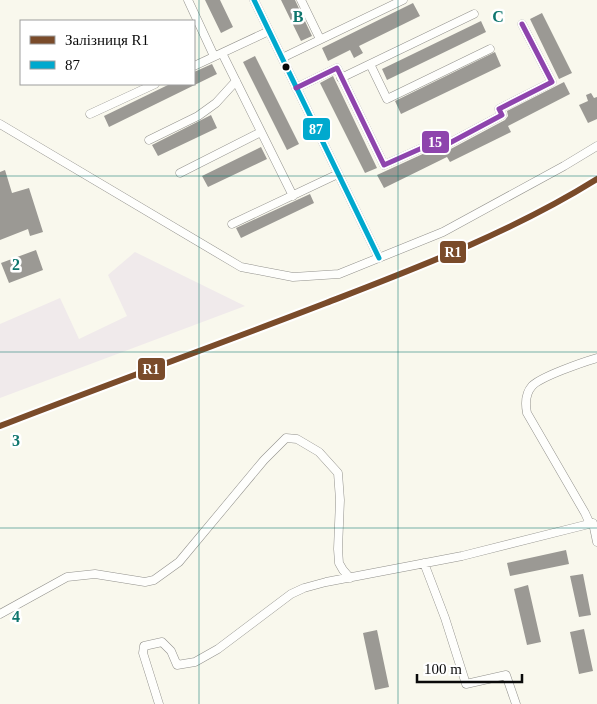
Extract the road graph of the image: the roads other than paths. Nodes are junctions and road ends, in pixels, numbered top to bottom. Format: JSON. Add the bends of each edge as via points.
{"nodes":[{"id":1,"x":188,"y":0,"type":"edge"},
{"id":2,"x":254,"y":0,"type":"edge"},
{"id":3,"x":301,"y":0,"type":"edge"},
{"id":4,"x":403,"y":0,"type":"edge"},
{"id":5,"x":474,"y":14,"type":"dead end"},
{"id":6,"x":522,"y":24,"type":"dead end"},
{"id":7,"x":269,"y":31,"type":"junction"},
{"id":8,"x":320,"y":39,"type":"junction"},
{"id":9,"x":490,"y":49,"type":"dead end"},
{"id":10,"x":218,"y":55,"type":"junction"},
{"id":11,"x":282,"y":58,"type":"junction"},
{"id":12,"x":370,"y":64,"type":"junction"},
{"id":13,"x":195,"y":66,"type":"edge"},
{"id":14,"x":341,"y":78,"type":"junction"},
{"id":15,"x":236,"y":81,"type":"junction"},
{"id":16,"x":153,"y":85,"type":"edge"},
{"id":17,"x":296,"y":88,"type":"junction"},
{"id":18,"x":90,"y":114,"type":"dead end"},
{"id":19,"x":0,"y":124,"type":"edge"},
{"id":20,"x":261,"y":132,"type":"junction"},
{"id":21,"x":149,"y":140,"type":"dead end"},
{"id":22,"x":597,"y":146,"type":"edge"},
{"id":23,"x":180,"y":173,"type":"dead end"},
{"id":24,"x":338,"y":174,"type":"junction"},
{"id":25,"x":293,"y":196,"type":"junction"},
{"id":26,"x":232,"y":224,"type":"dead end"},
{"id":27,"x":379,"y":258,"type":"junction"},
{"id":28,"x":597,"y":358,"type":"edge"},
{"id":29,"x":593,"y":523,"type":"edge"},
{"id":30,"x":597,"y":542,"type":"edge"},
{"id":31,"x":424,"y":563,"type":"junction"},
{"id":32,"x":350,"y":578,"type":"junction"},
{"id":33,"x":0,"y":614,"type":"edge"},
{"id":34,"x":159,"y":704,"type":"edge"},
{"id":35,"x":516,"y":704,"type":"edge"}],
"edges":[{"from":1,"to":10,"type":"street"},
{"from":2,"to":7,"type":"street"},
{"from":3,"to":8,"type":"street"},
{"from":4,"to":8,"type":"street"},
{"from":5,"to":12,"type":"street"},
{"from":6,"to":14,"type":"street","via":[[552,82],[499,109],[502,115],[444,146],[440,140],[384,166]]},
{"from":7,"to":10,"type":"street"},
{"from":7,"to":11,"type":"street"},
{"from":8,"to":11,"type":"street"},
{"from":9,"to":12,"type":"street","via":[[387,99]]},
{"from":10,"to":13,"type":"street"},
{"from":10,"to":15,"type":"street"},
{"from":11,"to":17,"type":"street"},
{"from":12,"to":14,"type":"street"},
{"from":14,"to":17,"type":"street","via":[[337,68]]},
{"from":15,"to":20,"type":"street"},
{"from":15,"to":21,"type":"street","via":[[216,103],[198,116]]},
{"from":16,"to":18,"type":"street"},
{"from":17,"to":24,"type":"street"},
{"from":19,"to":27,"type":"street","via":[[241,267],[293,277],[330,275]]},
{"from":20,"to":23,"type":"street"},
{"from":20,"to":25,"type":"street"},
{"from":22,"to":27,"type":"street","via":[[444,232]]},
{"from":24,"to":25,"type":"street"},
{"from":24,"to":27,"type":"street"},
{"from":25,"to":26,"type":"street"},
{"from":28,"to":29,"type":"street","via":[[533,385],[525,405]]},
{"from":29,"to":30,"type":"street"},
{"from":29,"to":31,"type":"street"},
{"from":31,"to":32,"type":"street"},
{"from":31,"to":35,"type":"street","via":[[446,618],[466,684],[506,675]]},
{"from":32,"to":33,"type":"street","via":[[339,563],[338,473],[319,452],[291,437],[264,460],[179,562],[154,580],[145,582],[96,574],[67,577]]},
{"from":32,"to":34,"type":"street","via":[[291,594],[218,650],[195,662],[176,664],[171,651],[162,642],[144,646]]}]}
